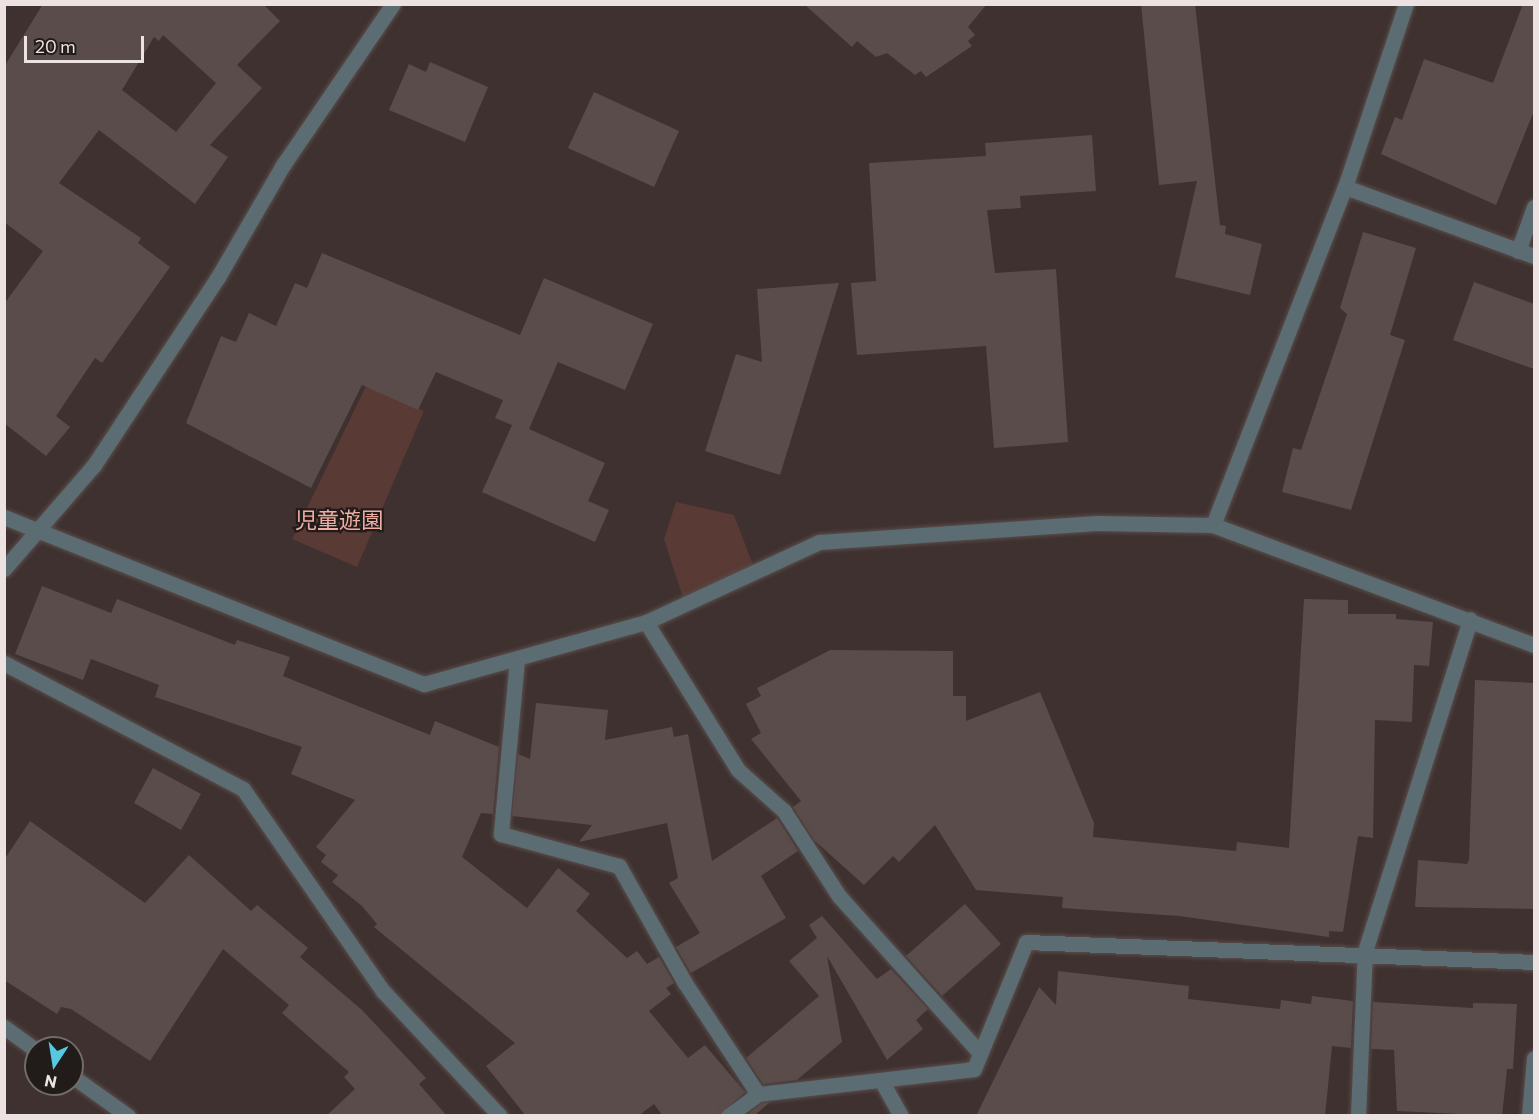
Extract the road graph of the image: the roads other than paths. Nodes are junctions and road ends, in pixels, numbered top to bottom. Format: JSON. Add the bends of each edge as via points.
{"nodes":[{"id":1,"x":393,"y":4,"type":"edge"},
{"id":2,"x":1406,"y":4,"type":"edge"},
{"id":3,"x":1345,"y":187,"type":"junction"},
{"id":4,"x":1534,"y":207,"type":"edge"},
{"id":5,"x":1518,"y":250,"type":"junction"},
{"id":6,"x":1534,"y":256,"type":"edge"},
{"id":7,"x":4,"y":517,"type":"edge"},
{"id":8,"x":1213,"y":525,"type":"junction"},
{"id":9,"x":36,"y":533,"type":"junction"},
{"id":10,"x":4,"y":569,"type":"edge"},
{"id":11,"x":1470,"y":619,"type":"junction"},
{"id":12,"x":646,"y":622,"type":"junction"},
{"id":13,"x":1534,"y":645,"type":"edge"},
{"id":14,"x":517,"y":660,"type":"junction"},
{"id":15,"x":4,"y":663,"type":"edge"},
{"id":16,"x":1365,"y":951,"type":"junction"},
{"id":17,"x":1534,"y":962,"type":"edge"},
{"id":18,"x":4,"y":1028,"type":"edge"},
{"id":19,"x":24,"y":1042,"type":"edge"},
{"id":20,"x":980,"y":1053,"type":"junction"},
{"id":21,"x":1534,"y":1058,"type":"edge"},
{"id":22,"x":881,"y":1080,"type":"junction"},
{"id":23,"x":84,"y":1085,"type":"edge"},
{"id":24,"x":758,"y":1094,"type":"junction"},
{"id":25,"x":128,"y":1116,"type":"edge"},
{"id":26,"x":500,"y":1116,"type":"edge"},
{"id":27,"x":728,"y":1116,"type":"edge"},
{"id":28,"x":901,"y":1116,"type":"edge"},
{"id":29,"x":1358,"y":1116,"type":"edge"},
{"id":30,"x":1529,"y":1116,"type":"edge"}],
"edges":[{"from":1,"to":9,"type":"street","via":[[284,165],[218,277],[94,465]]},
{"from":2,"to":3,"type":"street"},
{"from":3,"to":5,"type":"street"},
{"from":3,"to":8,"type":"street"},
{"from":4,"to":5,"type":"street"},
{"from":5,"to":6,"type":"street"},
{"from":7,"to":9,"type":"street"},
{"from":8,"to":11,"type":"street"},
{"from":8,"to":12,"type":"street","via":[[1096,523],[819,542]]},
{"from":9,"to":10,"type":"street"},
{"from":9,"to":14,"type":"street","via":[[424,684]]},
{"from":11,"to":13,"type":"street"},
{"from":11,"to":16,"type":"street"},
{"from":12,"to":14,"type":"street"},
{"from":12,"to":20,"type":"street","via":[[738,770],[784,811],[839,896]]},
{"from":14,"to":24,"type":"street","via":[[501,834],[620,866],[685,983]]},
{"from":15,"to":26,"type":"street","via":[[243,789],[383,991]]},
{"from":16,"to":17,"type":"street"},
{"from":16,"to":20,"type":"street","via":[[1026,942]]},
{"from":16,"to":29,"type":"street"},
{"from":18,"to":19,"type":"street"},
{"from":20,"to":22,"type":"street","via":[[974,1069]]},
{"from":21,"to":30,"type":"street"},
{"from":22,"to":24,"type":"street"},
{"from":22,"to":28,"type":"street"},
{"from":23,"to":25,"type":"street"},
{"from":24,"to":27,"type":"street"}]}
